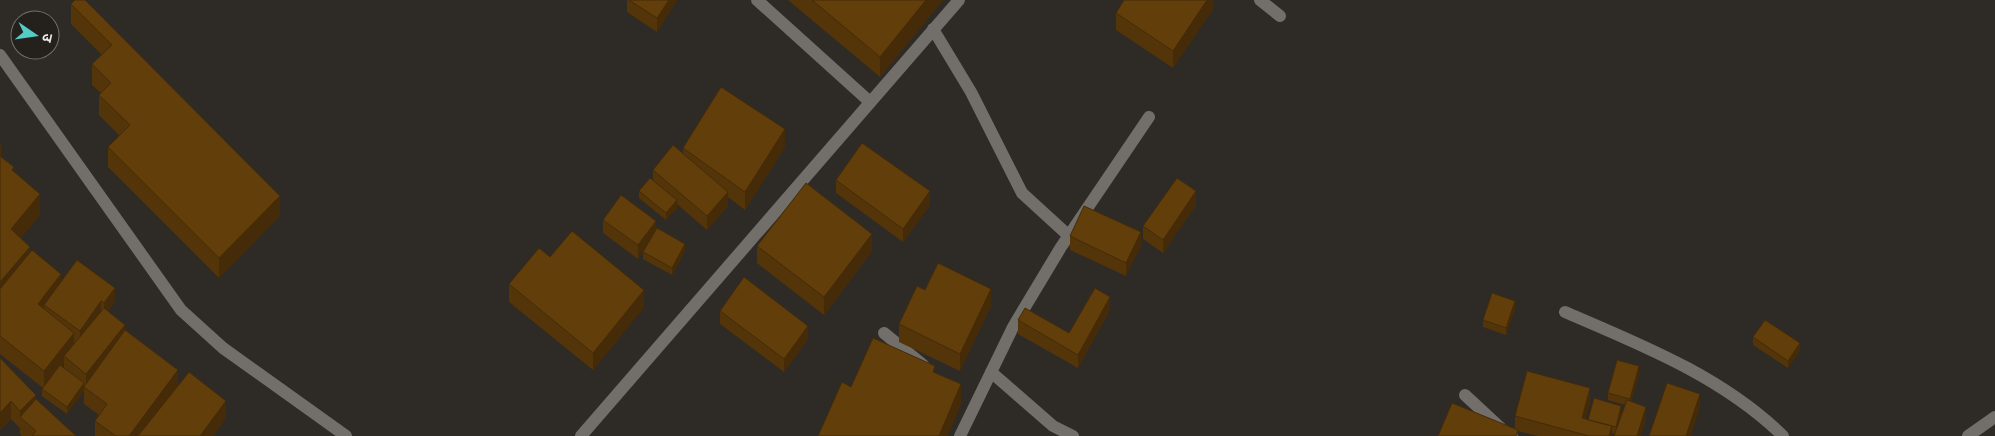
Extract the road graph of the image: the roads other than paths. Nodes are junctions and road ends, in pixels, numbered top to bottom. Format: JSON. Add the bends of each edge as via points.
{"nodes":[{"id":1,"x":757,"y":0,"type":"edge"},
{"id":2,"x":959,"y":0,"type":"edge"},
{"id":3,"x":1260,"y":0,"type":"edge"},
{"id":4,"x":1280,"y":16,"type":"dead end"},
{"id":5,"x":933,"y":29,"type":"junction"},
{"id":6,"x":0,"y":55,"type":"edge"},
{"id":7,"x":870,"y":102,"type":"junction"},
{"id":8,"x":1149,"y":117,"type":"dead end"},
{"id":9,"x":1069,"y":236,"type":"junction"},
{"id":10,"x":1566,"y":312,"type":"dead end"},
{"id":11,"x":884,"y":333,"type":"dead end"},
{"id":12,"x":929,"y":370,"type":"edge"},
{"id":13,"x":990,"y":372,"type":"junction"},
{"id":14,"x":1465,"y":395,"type":"dead end"},
{"id":15,"x":1995,"y":417,"type":"edge"},
{"id":16,"x":346,"y":436,"type":"edge"},
{"id":17,"x":581,"y":436,"type":"edge"},
{"id":18,"x":960,"y":436,"type":"edge"},
{"id":19,"x":1073,"y":436,"type":"edge"},
{"id":20,"x":1512,"y":436,"type":"edge"},
{"id":21,"x":1784,"y":436,"type":"edge"},
{"id":22,"x":1968,"y":436,"type":"edge"}],
"edges":[{"from":1,"to":7,"type":"street"},
{"from":2,"to":5,"type":"street"},
{"from":3,"to":4,"type":"street"},
{"from":5,"to":7,"type":"street"},
{"from":5,"to":9,"type":"street","via":[[1022,193]]},
{"from":6,"to":16,"type":"street","via":[[182,310],[223,348]]},
{"from":7,"to":17,"type":"street"},
{"from":8,"to":9,"type":"street"},
{"from":9,"to":13,"type":"street","via":[[1013,327]]},
{"from":10,"to":21,"type":"street","via":[[1640,344],[1717,383]]},
{"from":11,"to":12,"type":"street"},
{"from":13,"to":18,"type":"street","via":[[970,405]]},
{"from":13,"to":19,"type":"street","via":[[1054,426]]},
{"from":14,"to":20,"type":"street"},
{"from":15,"to":22,"type":"street"}]}
